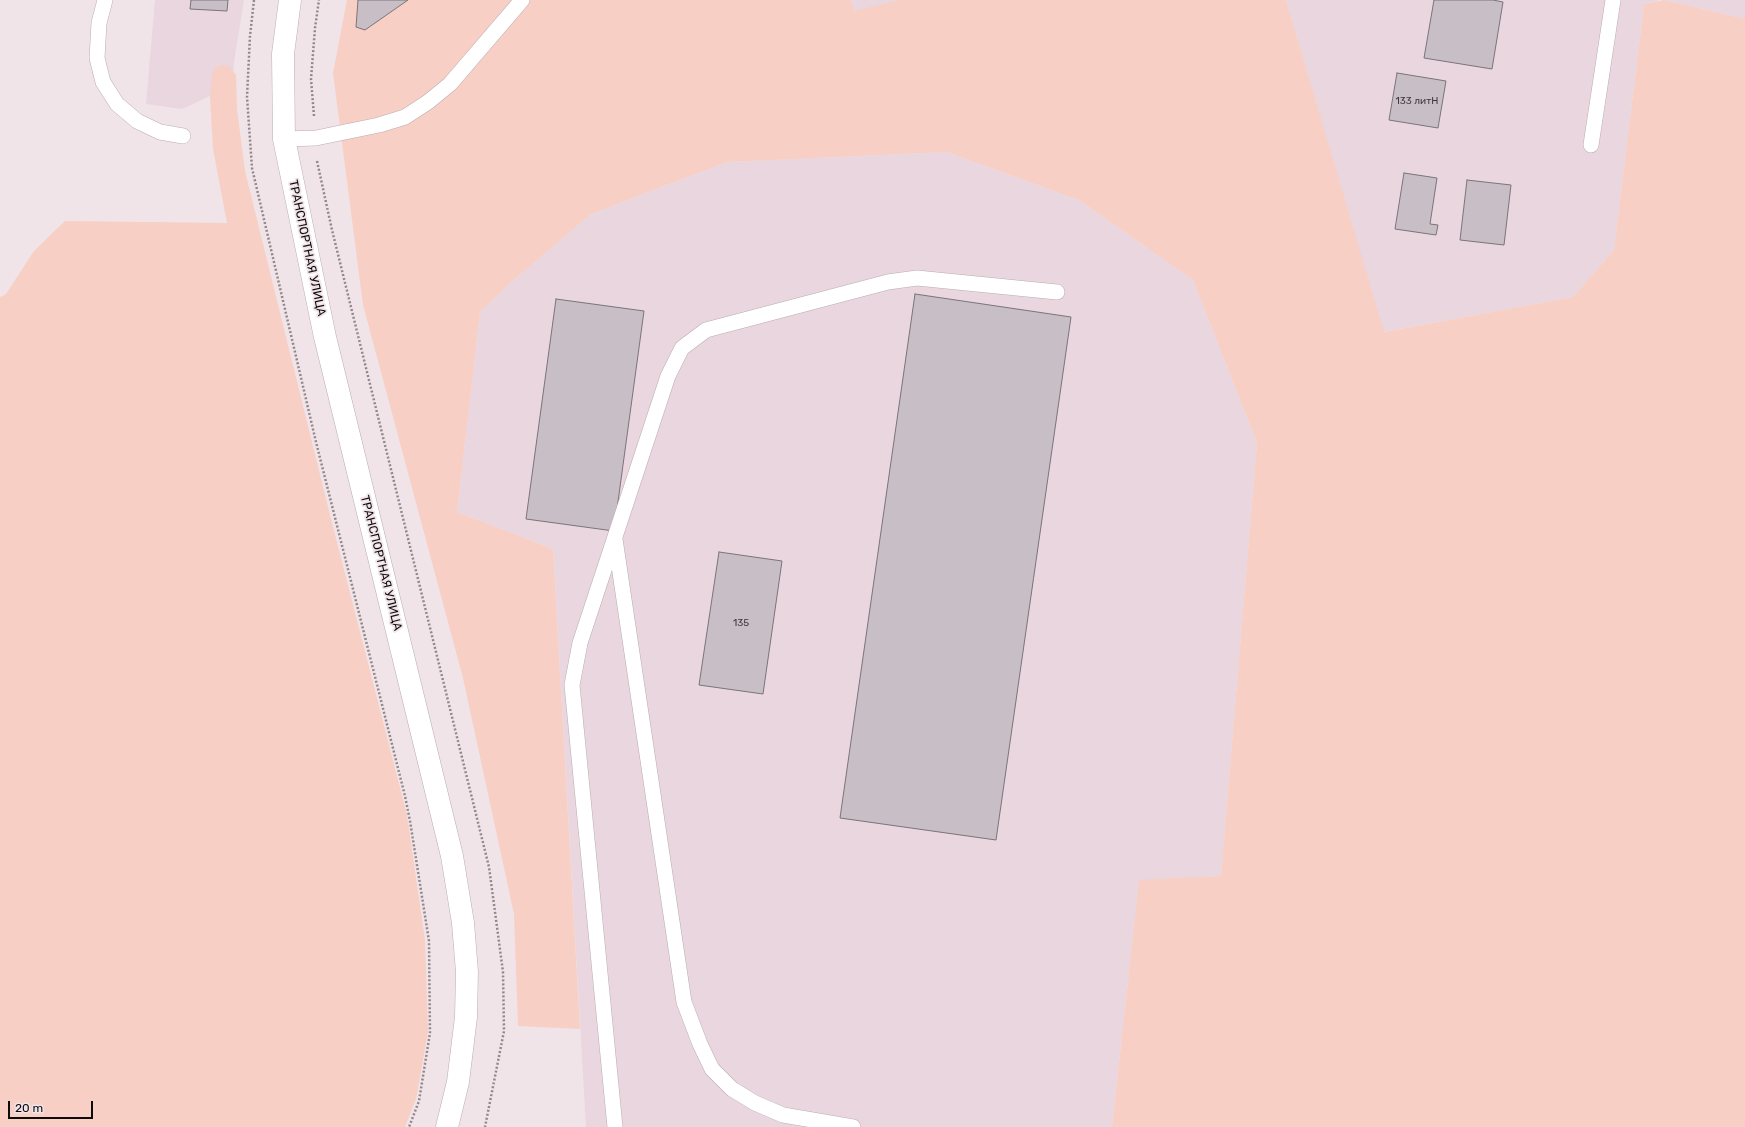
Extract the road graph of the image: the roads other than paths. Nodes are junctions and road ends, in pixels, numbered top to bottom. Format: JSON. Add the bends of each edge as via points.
{"nodes":[{"id":1,"x":105,"y":0,"type":"edge"},
{"id":2,"x":290,"y":0,"type":"edge"},
{"id":3,"x":522,"y":0,"type":"edge"},
{"id":4,"x":1613,"y":0,"type":"edge"},
{"id":5,"x":183,"y":136,"type":"dead end"},
{"id":6,"x":284,"y":139,"type":"junction"},
{"id":7,"x":1591,"y":145,"type":"dead end"},
{"id":8,"x":1057,"y":292,"type":"dead end"},
{"id":9,"x":615,"y":536,"type":"junction"},
{"id":10,"x":447,"y":1127,"type":"edge"},
{"id":11,"x":615,"y":1127,"type":"edge"},
{"id":12,"x":853,"y":1127,"type":"edge"}],
"edges":[{"from":1,"to":5,"type":"lane","via":[[97,58],[103,82],[117,104],[137,120],[160,132]]},
{"from":2,"to":6,"type":"main road","name":"ТРАНСПОРТНАЯ УЛИЦА","via":[[284,54]]},
{"from":3,"to":6,"type":"lane","via":[[450,84],[404,117],[316,138]]},
{"from":4,"to":7,"type":"lane"},
{"from":6,"to":10,"type":"main road","name":"ТРАНСПОРТНАЯ УЛИЦА","via":[[325,337],[452,856],[463,923],[467,972],[466,1016],[458,1082]]},
{"from":8,"to":9,"type":"lane","via":[[917,278],[888,282],[706,330],[682,348],[668,376]]},
{"from":9,"to":11,"type":"lane","via":[[580,643],[572,685]]},
{"from":9,"to":12,"type":"lane","via":[[684,1002],[700,1044],[712,1069],[732,1090],[783,1115]]}]}
